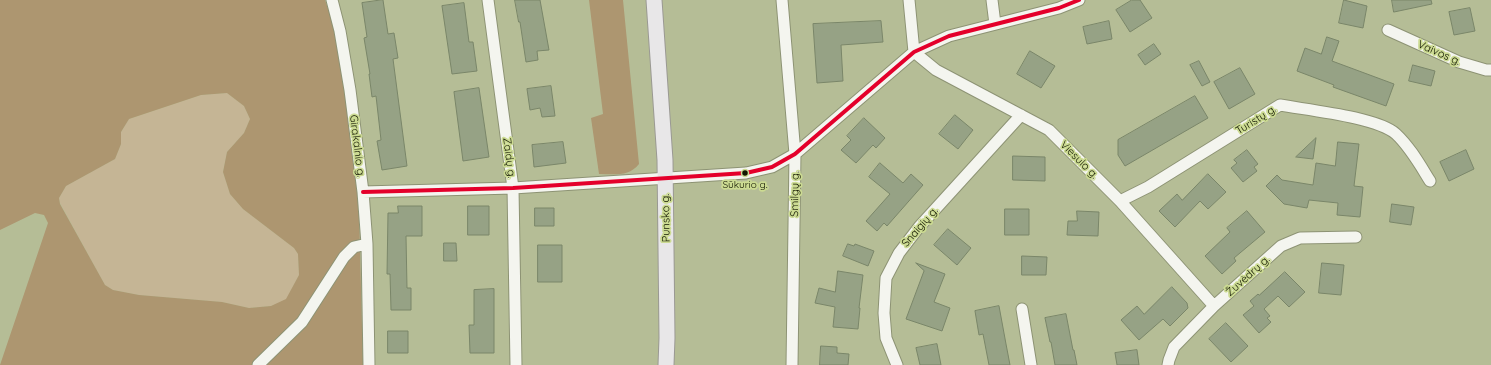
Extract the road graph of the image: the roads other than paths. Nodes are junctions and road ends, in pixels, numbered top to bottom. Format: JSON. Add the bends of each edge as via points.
{"nodes":[{"id":1,"x":332,"y":0,"type":"edge"},
{"id":2,"x":488,"y":0,"type":"edge"},
{"id":3,"x":654,"y":0,"type":"edge"},
{"id":4,"x":782,"y":0,"type":"edge"},
{"id":5,"x":908,"y":0,"type":"edge"},
{"id":6,"x":992,"y":0,"type":"edge"},
{"id":7,"x":1079,"y":0,"type":"edge"},
{"id":8,"x":995,"y":24,"type":"junction"},
{"id":9,"x":1388,"y":30,"type":"dead end"},
{"id":10,"x":914,"y":52,"type":"junction"},
{"id":11,"x":1491,"y":70,"type":"edge"},
{"id":12,"x":1021,"y":115,"type":"junction"},
{"id":13,"x":795,"y":154,"type":"junction"},
{"id":14,"x":665,"y":178,"type":"junction"},
{"id":15,"x":1430,"y":181,"type":"dead end"},
{"id":16,"x":513,"y":188,"type":"junction"},
{"id":17,"x":363,"y":192,"type":"junction"},
{"id":18,"x":1120,"y":201,"type":"junction"},
{"id":19,"x":1356,"y":237,"type":"dead end"},
{"id":20,"x":367,"y":244,"type":"junction"},
{"id":21,"x":1214,"y":306,"type":"junction"},
{"id":22,"x":1022,"y":309,"type":"dead end"},
{"id":23,"x":258,"y":365,"type":"edge"},
{"id":24,"x":369,"y":365,"type":"edge"},
{"id":25,"x":516,"y":365,"type":"edge"},
{"id":26,"x":666,"y":365,"type":"edge"},
{"id":27,"x":792,"y":365,"type":"edge"},
{"id":28,"x":897,"y":365,"type":"edge"},
{"id":29,"x":1031,"y":365,"type":"edge"},
{"id":30,"x":1168,"y":365,"type":"edge"}],
"edges":[{"from":1,"to":17,"type":"street","name":"Girakalnio g.","via":[[350,90]]},
{"from":2,"to":16,"type":"street","name":"Zaidų g."},
{"from":3,"to":14,"type":"main road","name":"Punsko g."},
{"from":4,"to":13,"type":"street","name":"Smilgų g."},
{"from":5,"to":10,"type":"street"},
{"from":6,"to":8,"type":"street"},
{"from":7,"to":8,"type":"street","via":[[1059,8]]},
{"from":8,"to":10,"type":"street","via":[[948,36]]},
{"from":9,"to":11,"type":"street","name":"Vaivos g.","via":[[1459,62]]},
{"from":10,"to":12,"type":"street","name":"Viesulo g.","via":[[936,70]]},
{"from":10,"to":13,"type":"street"},
{"from":12,"to":18,"type":"street","name":"Viesulo g.","via":[[1048,130]]},
{"from":12,"to":28,"type":"street","name":"Snaigių g.","via":[[919,227],[899,253],[886,278],[886,338]]},
{"from":13,"to":14,"type":"street","via":[[772,167],[746,173]]},
{"from":13,"to":27,"type":"street","name":"Smilgų g."},
{"from":14,"to":16,"type":"street"},
{"from":14,"to":26,"type":"main road","name":"Punsko g."},
{"from":15,"to":18,"type":"street","name":"Turistų g.","via":[[1395,133],[1375,123],[1280,105],[1148,187]]},
{"from":16,"to":17,"type":"street"},
{"from":16,"to":25,"type":"street","name":"Zaidų g."},
{"from":17,"to":20,"type":"street","name":"Girakalnio g."},
{"from":18,"to":21,"type":"street","name":"Viesulo g."},
{"from":19,"to":21,"type":"street","name":"Žuvėdrų g.","via":[[1300,238],[1281,246]]},
{"from":20,"to":23,"type":"street","via":[[354,247],[344,257],[302,322]]},
{"from":20,"to":24,"type":"street","name":"Girakalnio g."},
{"from":21,"to":30,"type":"street","name":"Žuvėdrų g.","via":[[1174,347]]},
{"from":22,"to":29,"type":"street"}]}
